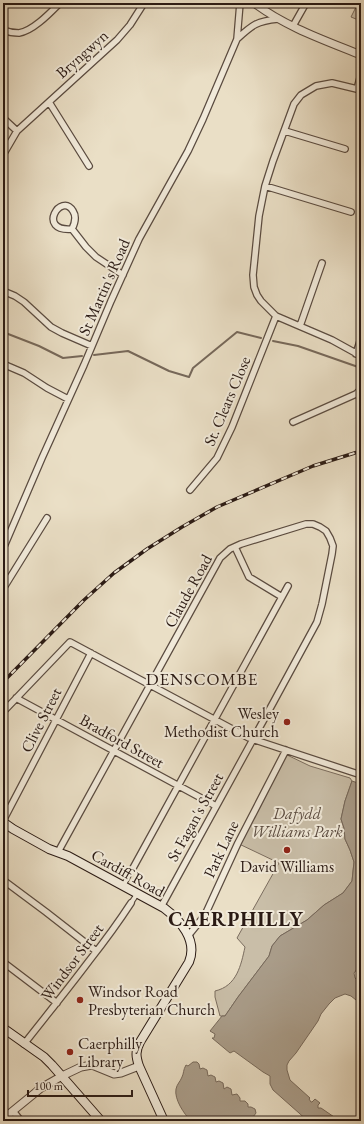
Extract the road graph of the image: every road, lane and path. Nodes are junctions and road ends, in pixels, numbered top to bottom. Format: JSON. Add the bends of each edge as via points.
{"nodes":[{"id":1,"x":60,"y":3,"type":"edge"},
{"id":2,"x":144,"y":3,"type":"edge"},
{"id":3,"x":240,"y":3,"type":"edge"},
{"id":4,"x":254,"y":3,"type":"edge"},
{"id":5,"x":306,"y":3,"type":"edge"},
{"id":6,"x":278,"y":19,"type":"junction"},
{"id":7,"x":293,"y":26,"type":"junction"},
{"id":8,"x":3,"y":30,"type":"edge"},
{"id":9,"x":237,"y":39,"type":"junction"},
{"id":10,"x":361,"y":55,"type":"edge"},
{"id":11,"x":361,"y":74,"type":"edge"},
{"id":12,"x":359,"y":90,"type":"edge"},
{"id":13,"x":49,"y":102,"type":"junction"},
{"id":14,"x":3,"y":118,"type":"edge"},
{"id":15,"x":17,"y":131,"type":"junction"},
{"id":16,"x":285,"y":131,"type":"junction"},
{"id":17,"x":345,"y":149,"type":"dead end"},
{"id":18,"x":3,"y":155,"type":"edge"},
{"id":19,"x":89,"y":166,"type":"dead end"},
{"id":20,"x":266,"y":186,"type":"junction"},
{"id":21,"x":351,"y":212,"type":"dead end"},
{"id":22,"x":72,"y":229,"type":"junction"},
{"id":23,"x":322,"y":263,"type":"dead end"},
{"id":24,"x":123,"y":275,"type":"junction"},
{"id":25,"x":3,"y":291,"type":"edge"},
{"id":26,"x":276,"y":316,"type":"junction"},
{"id":27,"x":300,"y":326,"type":"junction"},
{"id":28,"x":361,"y":338,"type":"edge"},
{"id":29,"x":92,"y":346,"type":"junction"},
{"id":30,"x":359,"y":355,"type":"edge"},
{"id":31,"x":3,"y":364,"type":"edge"},
{"id":32,"x":361,"y":389,"type":"edge"},
{"id":33,"x":68,"y":399,"type":"junction"},
{"id":34,"x":293,"y":422,"type":"dead end"},
{"id":35,"x":190,"y":490,"type":"dead end"},
{"id":36,"x":47,"y":518,"type":"dead end"},
{"id":37,"x":235,"y":547,"type":"junction"},
{"id":38,"x":3,"y":549,"type":"edge"},
{"id":39,"x":288,"y":586,"type":"dead end"},
{"id":40,"x":3,"y":589,"type":"edge"},
{"id":41,"x":282,"y":597,"type":"junction"},
{"id":42,"x":91,"y":653,"type":"junction"},
{"id":43,"x":150,"y":685,"type":"junction"},
{"id":44,"x":16,"y":698,"type":"junction"},
{"id":45,"x":3,"y":712,"type":"edge"},
{"id":46,"x":56,"y":720,"type":"junction"},
{"id":47,"x":214,"y":720,"type":"junction"},
{"id":48,"x":253,"y":740,"type":"junction"},
{"id":49,"x":286,"y":750,"type":"junction"},
{"id":50,"x":114,"y":751,"type":"junction"},
{"id":51,"x":359,"y":774,"type":"edge"},
{"id":52,"x":179,"y":786,"type":"junction"},
{"id":53,"x":216,"y":806,"type":"junction"},
{"id":54,"x":3,"y":821,"type":"edge"},
{"id":55,"x":58,"y":852,"type":"junction"},
{"id":56,"x":133,"y":868,"type":"joint"},
{"id":57,"x":3,"y":880,"type":"edge"},
{"id":58,"x":123,"y":886,"type":"junction"},
{"id":59,"x":137,"y":894,"type":"junction"},
{"id":60,"x":131,"y":903,"type":"joint"},
{"id":61,"x":161,"y":907,"type":"junction"},
{"id":62,"x":188,"y":936,"type":"junction"},
{"id":63,"x":96,"y":951,"type":"junction"},
{"id":64,"x":3,"y":962,"type":"edge"},
{"id":65,"x":57,"y":1003,"type":"junction"},
{"id":66,"x":3,"y":1028,"type":"edge"},
{"id":67,"x":24,"y":1044,"type":"junction"},
{"id":68,"x":139,"y":1066,"type":"junction"},
{"id":69,"x":62,"y":1076,"type":"junction"},
{"id":70,"x":13,"y":1110,"type":"junction"},
{"id":71,"x":3,"y":1119,"type":"edge"},
{"id":72,"x":21,"y":1121,"type":"edge"},
{"id":73,"x":101,"y":1121,"type":"edge"},
{"id":74,"x":164,"y":1121,"type":"edge"}],
"edges":[{"from":1,"to":8,"type":"street","via":[[24,32]]},
{"from":2,"to":13,"type":"street","name":"Bryngwyn","via":[[117,40]]},
{"from":3,"to":9,"type":"street","name":"St Martin's Road"},
{"from":4,"to":6,"type":"street"},
{"from":5,"to":7,"type":"street"},
{"from":6,"to":7,"type":"street"},
{"from":6,"to":9,"type":"street","name":"St Martin's Road","via":[[251,26]]},
{"from":7,"to":10,"type":"street"},
{"from":9,"to":24,"type":"street","name":"St Martin's Road","via":[[188,152],[139,238]]},
{"from":11,"to":12,"type":"street"},
{"from":12,"to":16,"type":"street","via":[[332,83],[316,86],[301,95],[294,104]]},
{"from":13,"to":15,"type":"street","name":"Bryngwyn"},
{"from":13,"to":19,"type":"street"},
{"from":14,"to":15,"type":"street"},
{"from":15,"to":18,"type":"street","name":"Bryngwyn"},
{"from":16,"to":17,"type":"street"},
{"from":16,"to":20,"type":"street"},
{"from":20,"to":21,"type":"street"},
{"from":20,"to":26,"type":"street","via":[[259,216],[253,275],[257,295]]},
{"from":22,"to":22,"type":"street","via":[[64,230],[54,224],[54,212],[64,205],[72,208],[74,213]]},
{"from":22,"to":24,"type":"street","via":[[96,257]]},
{"from":23,"to":27,"type":"street"},
{"from":24,"to":29,"type":"street","name":"St Martin's Road"},
{"from":25,"to":29,"type":"street","via":[[24,302],[51,327]]},
{"from":26,"to":27,"type":"street"},
{"from":26,"to":35,"type":"street","name":"St. Clears Close","via":[[217,458]]},
{"from":27,"to":30,"type":"street"},
{"from":28,"to":30,"type":"street"},
{"from":29,"to":33,"type":"street","name":"St Martin's Road"},
{"from":31,"to":33,"type":"street","via":[[24,373]]},
{"from":32,"to":34,"type":"street","via":[[356,394]]},
{"from":33,"to":38,"type":"street","name":"St Martin's Road"},
{"from":36,"to":40,"type":"street"},
{"from":37,"to":41,"type":"street","via":[[249,577]]},
{"from":37,"to":43,"type":"street","name":"Claude Road","via":[[226,552],[216,564]]},
{"from":37,"to":48,"type":"street","name":"Claude Road","via":[[310,524],[326,531],[333,546],[316,622]]},
{"from":39,"to":41,"type":"street"},
{"from":41,"to":47,"type":"street"},
{"from":42,"to":43,"type":"street"},
{"from":42,"to":44,"type":"street","via":[[70,642]]},
{"from":42,"to":46,"type":"street","name":"Clive Street"},
{"from":43,"to":47,"type":"street"},
{"from":43,"to":50,"type":"street","name":"Claude Road"},
{"from":44,"to":45,"type":"street"},
{"from":44,"to":46,"type":"street","name":"Bradford Street"},
{"from":46,"to":50,"type":"street","name":"Bradford Street"},
{"from":46,"to":54,"type":"street","name":"Clive Street"},
{"from":47,"to":48,"type":"street"},
{"from":47,"to":52,"type":"street"},
{"from":48,"to":49,"type":"street"},
{"from":48,"to":53,"type":"street","name":"St Fagan's Street"},
{"from":49,"to":51,"type":"street"},
{"from":49,"to":62,"type":"street","name":"Park Lane","via":[[238,843],[205,915]]},
{"from":50,"to":52,"type":"street","name":"Bradford Street"},
{"from":50,"to":55,"type":"street","name":"Claude Road"},
{"from":52,"to":53,"type":"street","name":"Bradford Street"},
{"from":52,"to":56,"type":"street"},
{"from":53,"to":61,"type":"street","name":"St Fagan's Street"},
{"from":54,"to":55,"type":"main road","name":"Cardiff Road","via":[[13,829]]},
{"from":55,"to":58,"type":"main road","name":"Cardiff Road"},
{"from":56,"to":58,"type":"street"},
{"from":57,"to":63,"type":"street"},
{"from":58,"to":59,"type":"main road","name":"Cardiff Road"},
{"from":59,"to":60,"type":"street","name":"Windsor Street"},
{"from":59,"to":61,"type":"main road","name":"Cardiff Road"},
{"from":60,"to":63,"type":"street","name":"Windsor Street"},
{"from":61,"to":62,"type":"main road","name":"Cardiff Road","via":[[185,929]]},
{"from":62,"to":68,"type":"main road","name":"Cardiff Road","via":[[190,959],[138,1046],[136,1054]]},
{"from":63,"to":65,"type":"street","name":"Windsor Street"},
{"from":64,"to":65,"type":"street"},
{"from":65,"to":67,"type":"street","name":"Windsor Street"},
{"from":66,"to":67,"type":"main road"},
{"from":67,"to":69,"type":"main road","via":[[44,1057]]},
{"from":68,"to":69,"type":"street","via":[[114,1074],[92,1065]]},
{"from":68,"to":74,"type":"main road"},
{"from":69,"to":70,"type":"street","via":[[41,1088]]},
{"from":69,"to":73,"type":"main road"},
{"from":70,"to":71,"type":"street"},
{"from":70,"to":72,"type":"street"}]}
